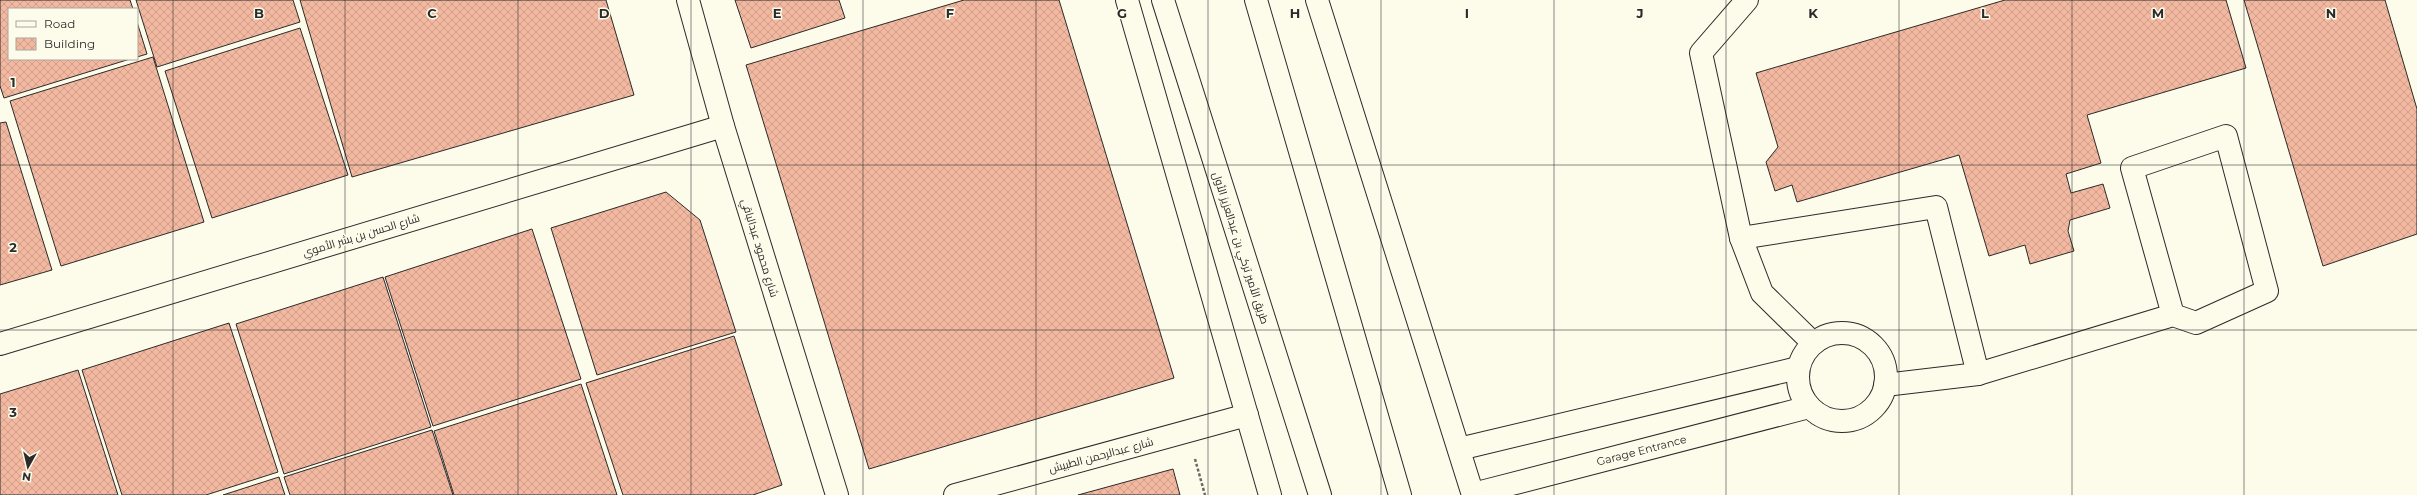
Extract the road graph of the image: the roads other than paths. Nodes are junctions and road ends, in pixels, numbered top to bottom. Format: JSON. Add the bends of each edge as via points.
{"nodes":[{"id":1,"x":688,"y":0,"type":"edge"},
{"id":2,"x":1127,"y":0,"type":"edge"},
{"id":3,"x":1162,"y":0,"type":"edge"},
{"id":4,"x":1256,"y":0,"type":"edge"},
{"id":5,"x":1317,"y":0,"type":"edge"},
{"id":6,"x":1747,"y":0,"type":"edge"},
{"id":7,"x":723,"y":126,"type":"junction"},
{"id":8,"x":1741,"y":238,"type":"junction"},
{"id":9,"x":2172,"y":315,"type":"junction"},
{"id":10,"x":1813,"y":343,"type":"junction"},
{"id":11,"x":0,"y":344,"type":"edge"},
{"id":12,"x":1798,"y":368,"type":"junction"},
{"id":13,"x":1978,"y":374,"type":"junction"},
{"id":14,"x":1885,"y":385,"type":"junction"},
{"id":15,"x":1809,"y":407,"type":"junction"},
{"id":16,"x":1247,"y":415,"type":"junction"},
{"id":17,"x":1459,"y":449,"type":"junction"},
{"id":18,"x":837,"y":495,"type":"edge"},
{"id":19,"x":955,"y":495,"type":"edge"},
{"id":20,"x":1270,"y":495,"type":"edge"},
{"id":21,"x":1320,"y":495,"type":"edge"},
{"id":22,"x":1400,"y":495,"type":"edge"},
{"id":23,"x":1473,"y":495,"type":"edge"}],
"edges":[{"from":1,"to":7,"type":"street","name":"شارع محمود عبدالباقي"},
{"from":2,"to":16,"type":"street"},
{"from":3,"to":21,"type":"street","name":"طريق الأمير تركي بن عبدالعزيز الأول"},
{"from":4,"to":22,"type":"street"},
{"from":5,"to":17,"type":"street"},
{"from":6,"to":8,"type":"street","via":[[1701,53]]},
{"from":7,"to":11,"type":"street","name":"شارع الحسن بن بشر الأموي"},
{"from":7,"to":18,"type":"street","name":"شارع محمود عبدالباقي"},
{"from":8,"to":10,"type":"street","via":[[1762,293]]},
{"from":8,"to":13,"type":"street","via":[[1936,207]]},
{"from":9,"to":9,"type":"street","via":[[2196,323],[2267,291],[2226,136],[2132,168]]},
{"from":9,"to":13,"type":"street"},
{"from":10,"to":12,"type":"street","via":[[1803,354]]},
{"from":10,"to":14,"type":"street","via":[[1839,332],[1853,334],[1866,340],[1877,350],[1884,363]]},
{"from":12,"to":15,"type":"street","via":[[1799,388]]},
{"from":12,"to":17,"type":"street"},
{"from":13,"to":14,"type":"street"},
{"from":14,"to":15,"type":"street","via":[[1876,405],[1864,415],[1850,420],[1835,421],[1821,416]]},
{"from":15,"to":23,"type":"street","name":"Garage Entrance"},
{"from":16,"to":19,"type":"street","name":"شارع عبدالرحمن الطبيش"},
{"from":16,"to":20,"type":"street"},
{"from":17,"to":23,"type":"street"}]}
